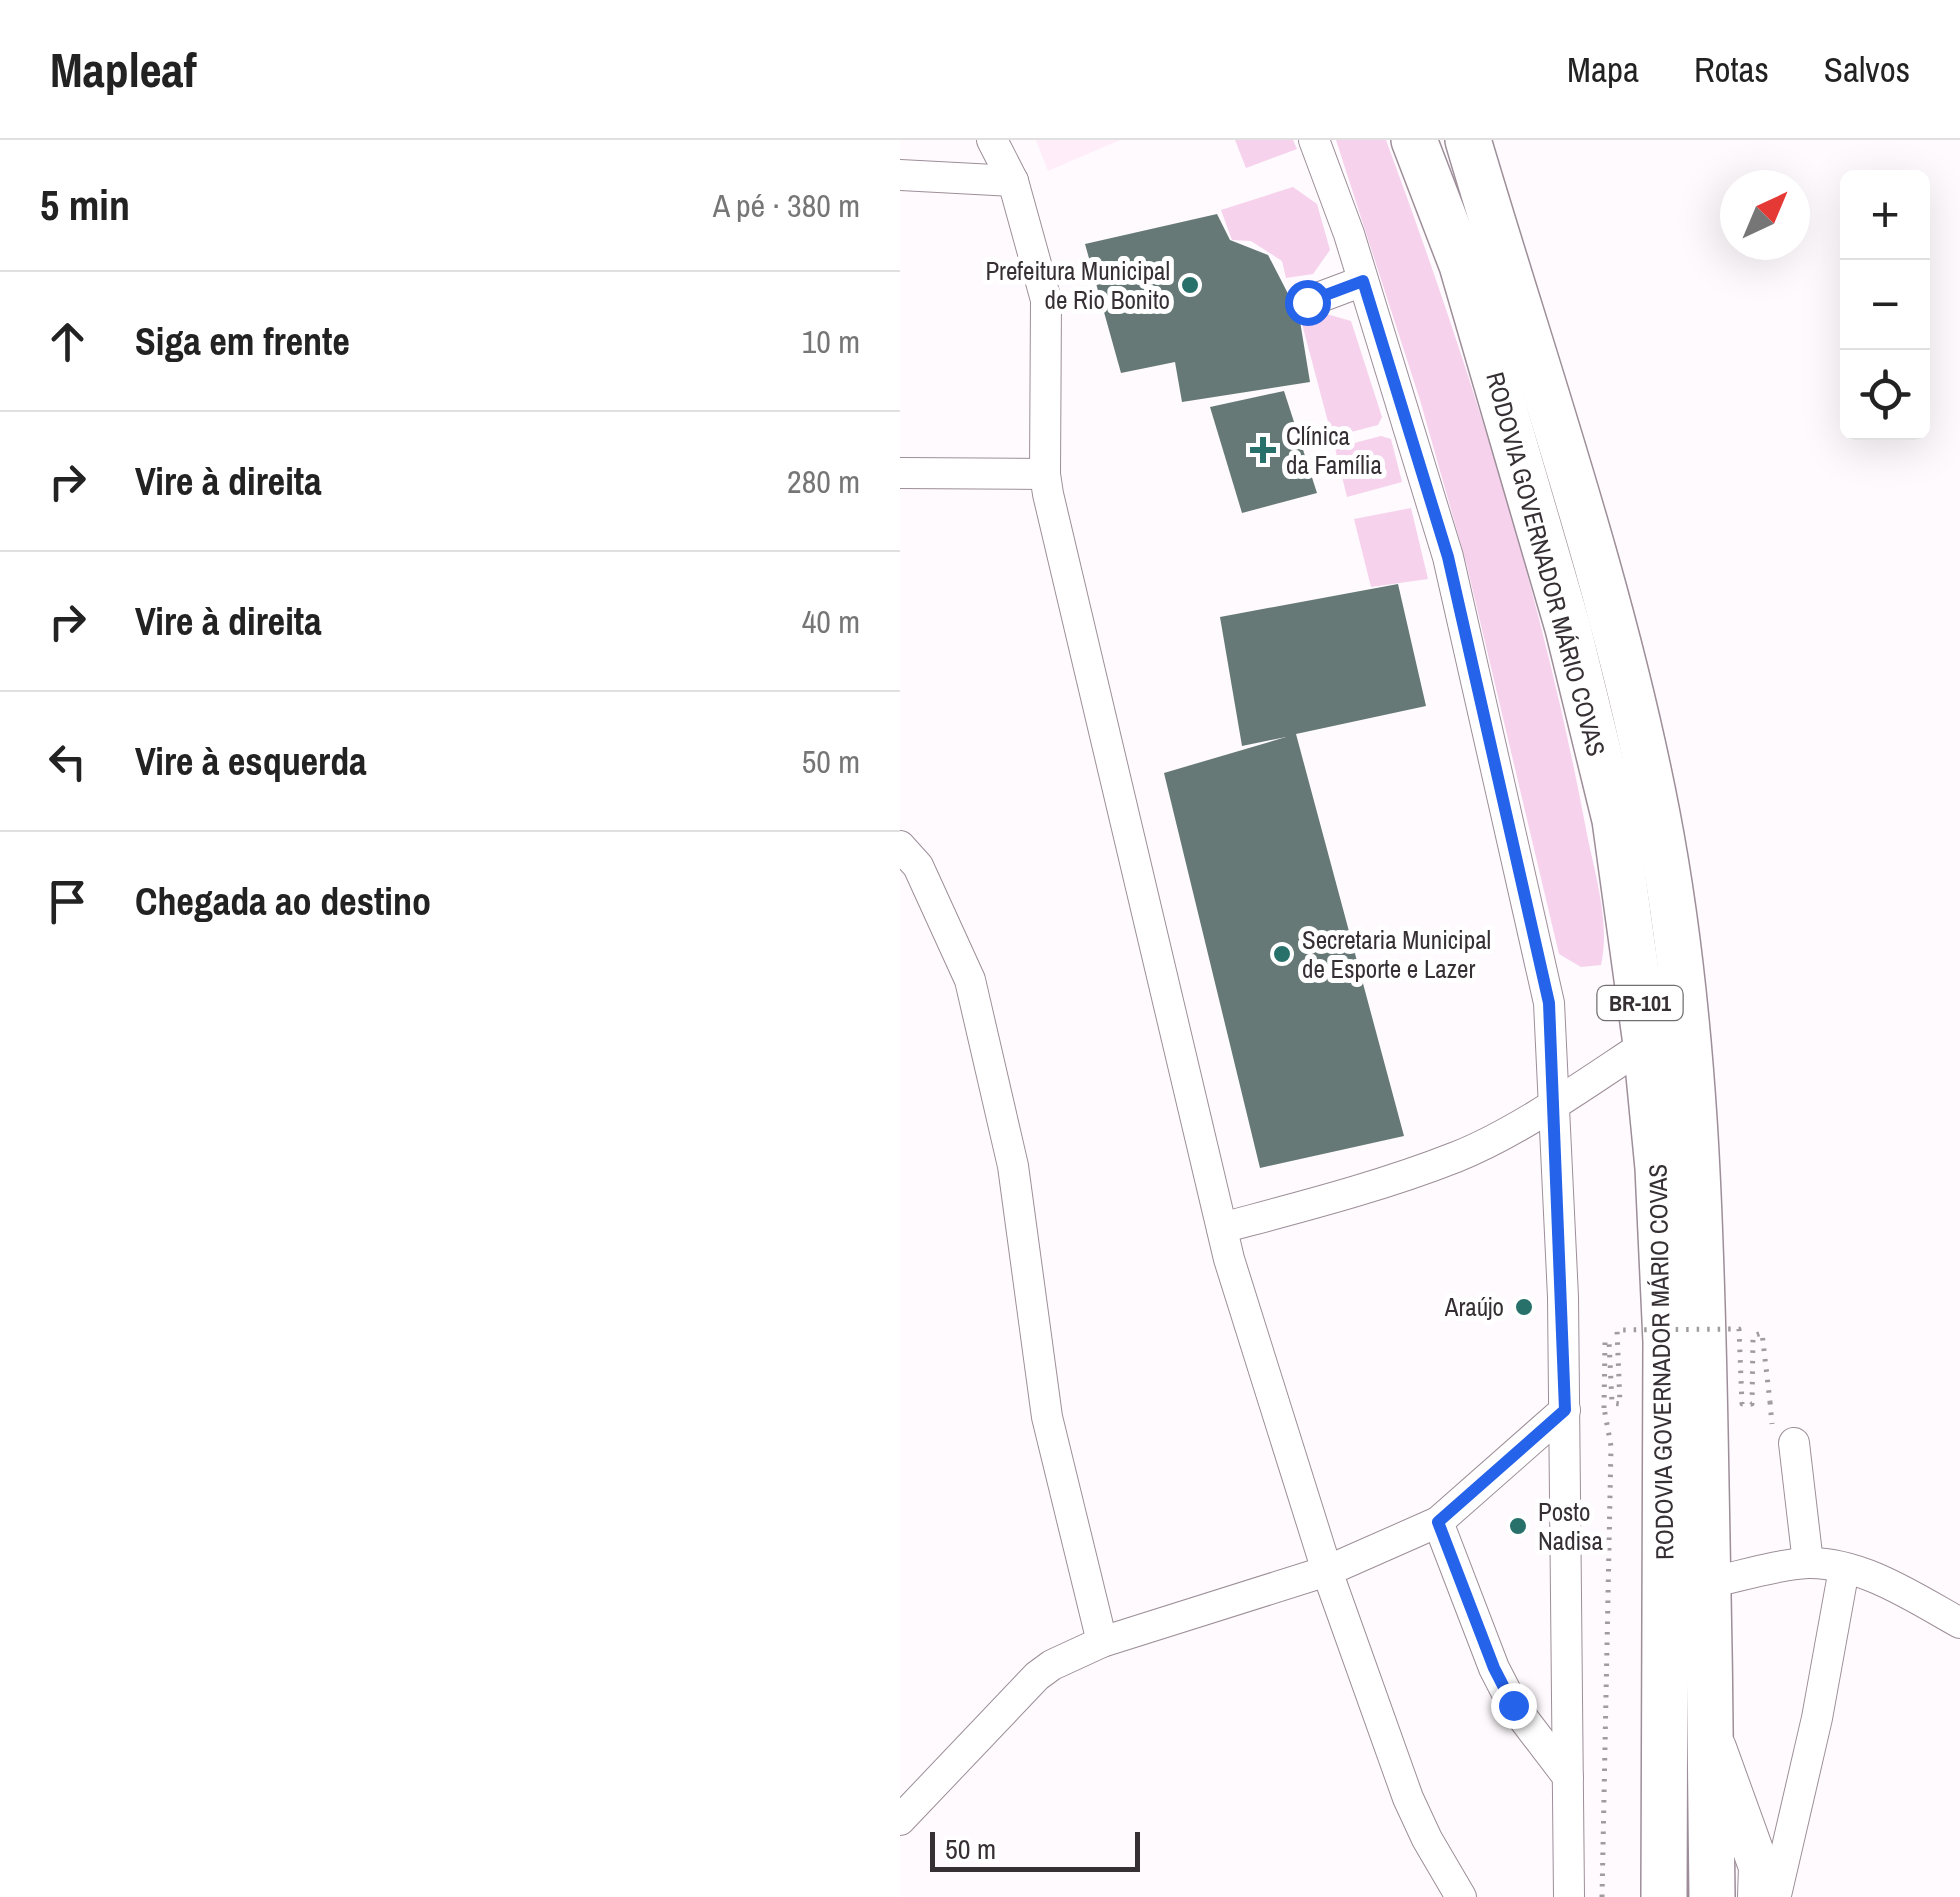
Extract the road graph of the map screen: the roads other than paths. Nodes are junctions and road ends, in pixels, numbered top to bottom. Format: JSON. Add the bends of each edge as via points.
{"nodes":[{"id":1,"x":992,"y":140,"type":"edge"},
{"id":2,"x":1314,"y":140,"type":"edge"},
{"id":3,"x":1414,"y":140,"type":"edge"},
{"id":4,"x":1477,"y":152,"type":"edge"},
{"id":5,"x":900,"y":175,"type":"edge"},
{"id":6,"x":1013,"y":181,"type":"junction"},
{"id":7,"x":1363,"y":281,"type":"junction"},
{"id":8,"x":1307,"y":302,"type":"dead end"},
{"id":9,"x":900,"y":472,"type":"edge"},
{"id":10,"x":1045,"y":474,"type":"junction"},
{"id":11,"x":900,"y":846,"type":"edge"},
{"id":12,"x":1646,"y":1044,"type":"junction"},
{"id":13,"x":1555,"y":1104,"type":"junction"},
{"id":14,"x":1222,"y":1228,"type":"junction"},
{"id":15,"x":1565,"y":1410,"type":"junction"},
{"id":16,"x":1794,"y":1442,"type":"dead end"},
{"id":17,"x":1438,"y":1522,"type":"junction"},
{"id":18,"x":1808,"y":1563,"type":"junction"},
{"id":19,"x":1327,"y":1570,"type":"junction"},
{"id":20,"x":1856,"y":1573,"type":"junction"},
{"id":21,"x":1708,"y":1583,"type":"junction"},
{"id":22,"x":1960,"y":1623,"type":"edge"},
{"id":23,"x":1102,"y":1642,"type":"junction"},
{"id":24,"x":1711,"y":1736,"type":"junction"},
{"id":25,"x":1568,"y":1778,"type":"junction"},
{"id":26,"x":900,"y":1820,"type":"edge"},
{"id":27,"x":1768,"y":1889,"type":"edge"},
{"id":28,"x":1460,"y":1897,"type":"edge"},
{"id":29,"x":1569,"y":1897,"type":"edge"},
{"id":30,"x":1664,"y":1897,"type":"edge"},
{"id":31,"x":1712,"y":1897,"type":"edge"}],
"edges":[{"from":1,"to":6,"type":"street"},
{"from":2,"to":7,"type":"street"},
{"from":3,"to":12,"type":"highway","name":"RODOVIA GOVERNADOR MÁRIO COVAS","number":"BR-101","via":[[1462,264],[1568,628],[1616,820]]},
{"from":4,"to":21,"type":"highway","name":"RODOVIA GOVERNADOR MÁRIO COVAS","number":"BR-101","via":[[1612,622],[1657,815],[1692,1075]]},
{"from":5,"to":6,"type":"street"},
{"from":6,"to":10,"type":"street","via":[[1046,300]]},
{"from":7,"to":8,"type":"street"},
{"from":7,"to":13,"type":"street","via":[[1452,576],[1549,1003]]},
{"from":9,"to":10,"type":"street"},
{"from":10,"to":14,"type":"street"},
{"from":11,"to":23,"type":"street","via":[[918,866],[970,980],[1012,1166],[1047,1417]]},
{"from":12,"to":13,"type":"street"},
{"from":12,"to":30,"type":"highway","name":"RODOVIA GOVERNADOR MÁRIO COVAS","number":"BR-101","via":[[1666,1342]]},
{"from":13,"to":14,"type":"street","via":[[1458,1156]]},
{"from":13,"to":15,"type":"street"},
{"from":14,"to":19,"type":"street"},
{"from":15,"to":17,"type":"street"},
{"from":15,"to":25,"type":"street"},
{"from":16,"to":18,"type":"street"},
{"from":17,"to":19,"type":"street"},
{"from":17,"to":25,"type":"street","via":[[1494,1668]]},
{"from":18,"to":20,"type":"street"},
{"from":18,"to":21,"type":"street"},
{"from":19,"to":23,"type":"street"},
{"from":19,"to":28,"type":"street","via":[[1408,1798]]},
{"from":20,"to":22,"type":"street"},
{"from":20,"to":27,"type":"street"},
{"from":21,"to":24,"type":"highway","name":"RODOVIA GOVERNADOR MÁRIO COVAS","number":"BR-101"},
{"from":23,"to":26,"type":"street","via":[[1038,1676]]},
{"from":24,"to":27,"type":"main road"},
{"from":24,"to":31,"type":"highway","name":"RODOVIA GOVERNADOR MÁRIO COVAS","number":"BR-101"},
{"from":25,"to":29,"type":"street"}]}
